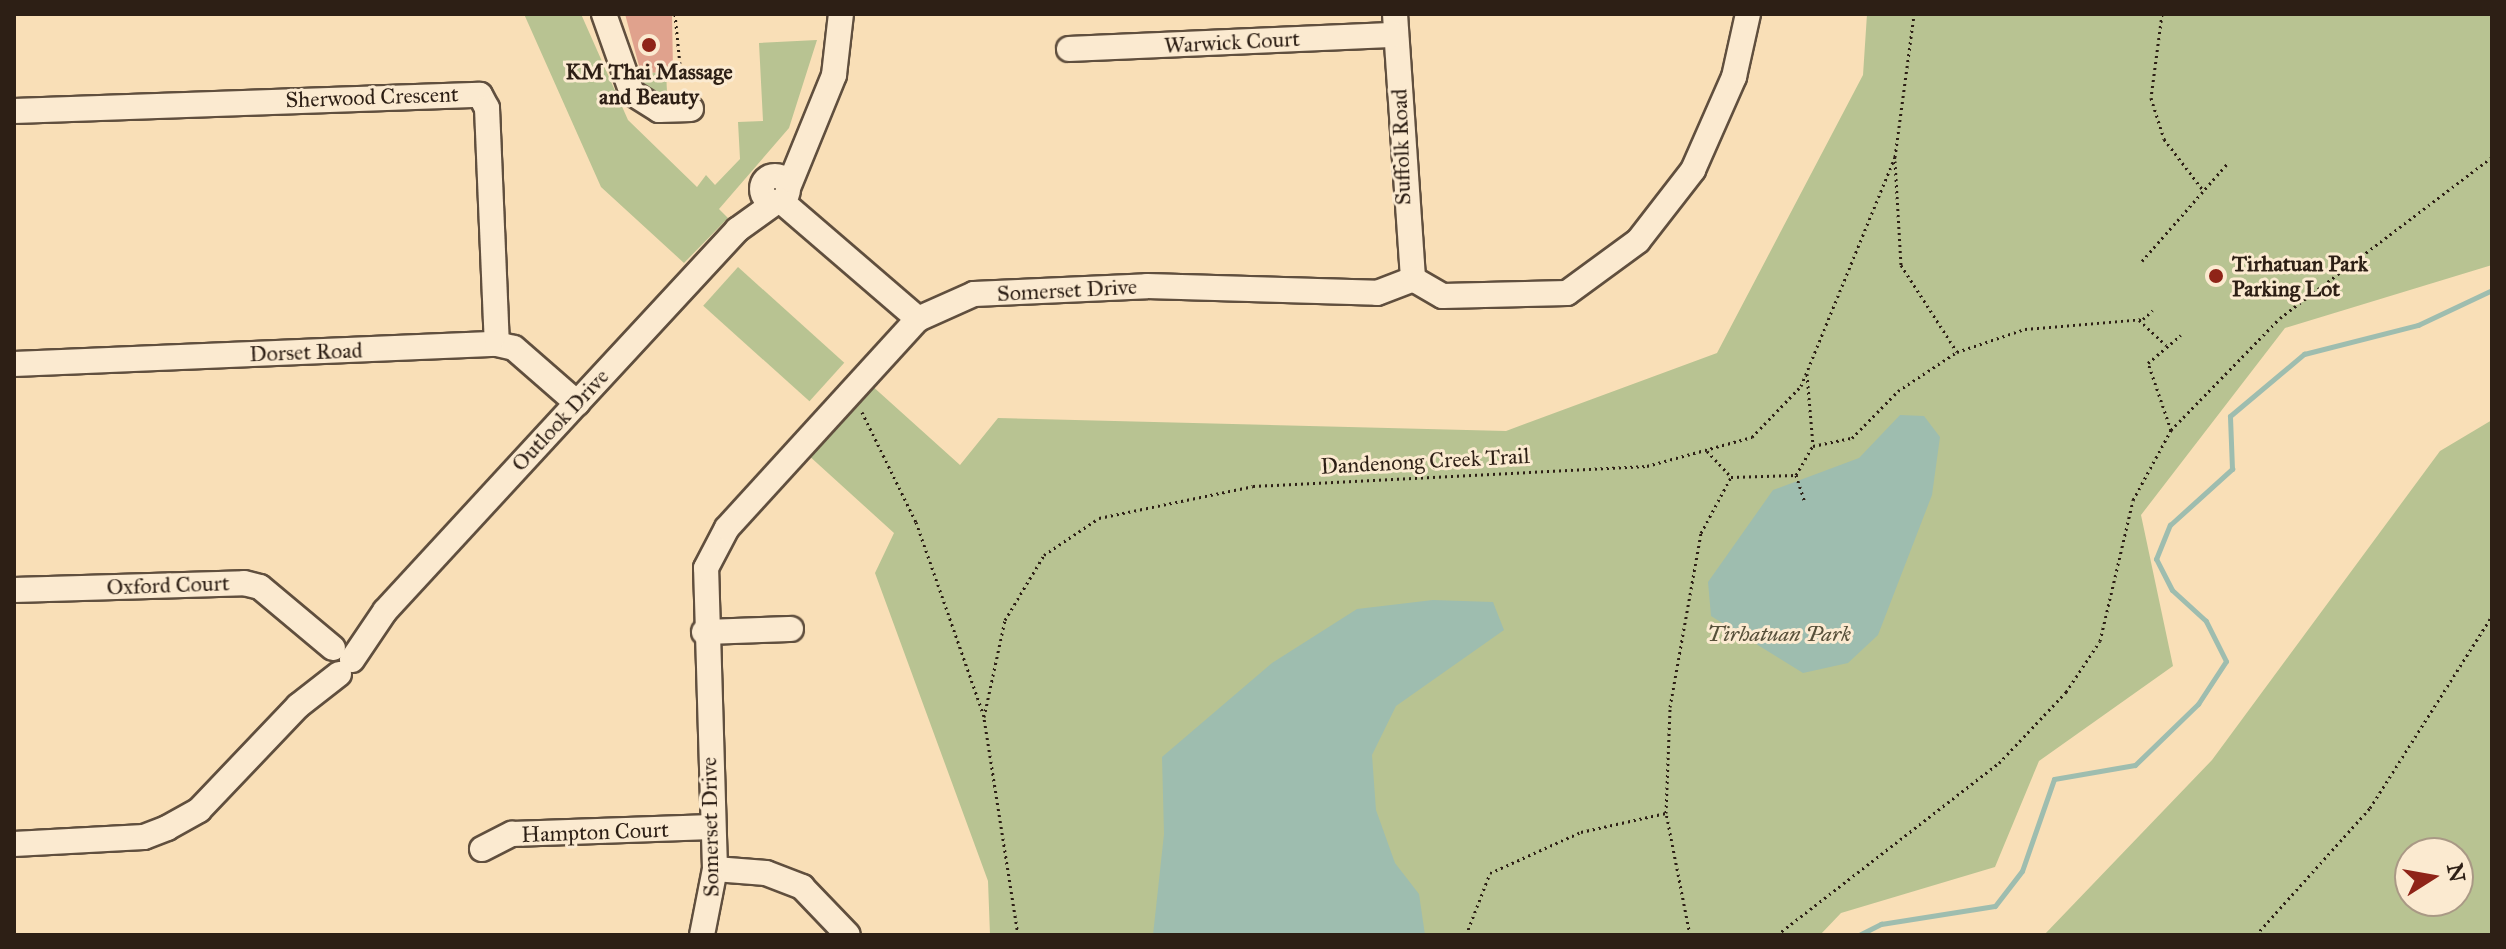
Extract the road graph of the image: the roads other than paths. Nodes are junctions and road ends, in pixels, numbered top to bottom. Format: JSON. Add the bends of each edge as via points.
{"nodes":[{"id":1,"x":604,"y":14,"type":"edge"},
{"id":2,"x":841,"y":14,"type":"edge"},
{"id":3,"x":1748,"y":14,"type":"edge"},
{"id":4,"x":1396,"y":24,"type":"edge"},
{"id":5,"x":1069,"y":49,"type":"dead end"},
{"id":6,"x":691,"y":109,"type":"dead end"},
{"id":7,"x":14,"y":111,"type":"edge"},
{"id":8,"x":778,"y":191,"type":"junction"},
{"id":9,"x":1413,"y":279,"type":"junction"},
{"id":10,"x":918,"y":319,"type":"junction"},
{"id":11,"x":497,"y":344,"type":"junction"},
{"id":12,"x":14,"y":364,"type":"edge"},
{"id":13,"x":577,"y":403,"type":"junction"},
{"id":14,"x":14,"y":590,"type":"edge"},
{"id":15,"x":791,"y":629,"type":"dead end"},
{"id":16,"x":704,"y":632,"type":"junction"},
{"id":17,"x":336,"y":658,"type":"junction"},
{"id":18,"x":712,"y":827,"type":"junction"},
{"id":19,"x":14,"y":844,"type":"edge"},
{"id":20,"x":482,"y":849,"type":"dead end"},
{"id":21,"x":715,"y":869,"type":"junction"},
{"id":22,"x":702,"y":935,"type":"edge"},
{"id":23,"x":848,"y":935,"type":"edge"}],
"edges":[{"from":1,"to":6,"type":"street","via":[[632,93],[659,110]]},
{"from":2,"to":8,"type":"street","name":"Outlook Drive","via":[[834,75],[808,144]]},
{"from":3,"to":9,"type":"street","via":[[1734,77],[1707,147],[1656,220],[1600,275],[1541,298],[1443,296]]},
{"from":4,"to":5,"type":"street","name":"Warwick Court"},
{"from":4,"to":9,"type":"street","name":"Suffolk Road"},
{"from":7,"to":11,"type":"street","name":"Sherwood Crescent","via":[[480,95],[487,108]]},
{"from":8,"to":10,"type":"street"},
{"from":8,"to":13,"type":"street","name":"Outlook Drive"},
{"from":9,"to":10,"type":"street","name":"Somerset Drive","via":[[1377,293],[1147,286],[974,294]]},
{"from":10,"to":16,"type":"street","name":"Somerset Drive","via":[[714,546],[703,591]]},
{"from":11,"to":12,"type":"street","name":"Dorset Road"},
{"from":11,"to":13,"type":"street","via":[[514,348]]},
{"from":13,"to":17,"type":"street","name":"Outlook Drive"},
{"from":14,"to":17,"type":"street","name":"Oxford Court","via":[[244,583],[260,587]]},
{"from":15,"to":16,"type":"street"},
{"from":16,"to":18,"type":"street","name":"Somerset Drive"},
{"from":17,"to":19,"type":"street","name":"Outlook Drive","via":[[199,810],[144,837]]},
{"from":18,"to":20,"type":"street","name":"Hampton Court","via":[[512,834]]},
{"from":18,"to":21,"type":"street","name":"Somerset Drive"},
{"from":21,"to":22,"type":"street","name":"Somerset Drive"},
{"from":21,"to":23,"type":"street","via":[[766,873],[802,887]]}]}
